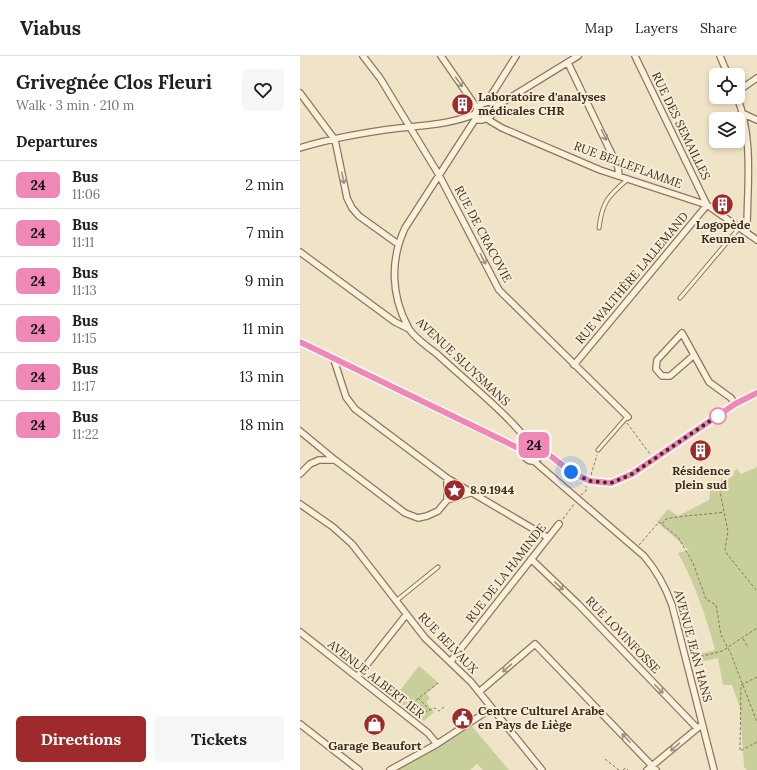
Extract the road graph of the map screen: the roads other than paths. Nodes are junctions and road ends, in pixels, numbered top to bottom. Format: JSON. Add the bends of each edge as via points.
{"nodes":[{"id":1,"x":363,"y":56,"type":"edge"},
{"id":2,"x":440,"y":56,"type":"edge"},
{"id":3,"x":516,"y":56,"type":"edge"},
{"id":4,"x":578,"y":56,"type":"edge"},
{"id":5,"x":635,"y":56,"type":"edge"},
{"id":6,"x":720,"y":56,"type":"edge"},
{"id":7,"x":568,"y":63,"type":"junction"},
{"id":8,"x":725,"y":68,"type":"edge"},
{"id":9,"x":757,"y":78,"type":"edge"},
{"id":10,"x":745,"y":86,"type":"edge"},
{"id":11,"x":300,"y":93,"type":"edge"},
{"id":12,"x":488,"y":102,"type":"junction"},
{"id":13,"x":495,"y":107,"type":"junction"},
{"id":14,"x":476,"y":113,"type":"junction"},
{"id":15,"x":745,"y":114,"type":"edge"},
{"id":16,"x":487,"y":119,"type":"junction"},
{"id":17,"x":757,"y":120,"type":"edge"},
{"id":18,"x":745,"y":121,"type":"edge"},
{"id":19,"x":410,"y":127,"type":"junction"},
{"id":20,"x":335,"y":140,"type":"junction"},
{"id":21,"x":300,"y":148,"type":"edge"},
{"id":22,"x":439,"y":175,"type":"junction"},
{"id":23,"x":619,"y":176,"type":"junction"},
{"id":24,"x":628,"y":179,"type":"junction"},
{"id":25,"x":707,"y":205,"type":"junction"},
{"id":26,"x":740,"y":227,"type":"junction"},
{"id":27,"x":599,"y":228,"type":"dead end"},
{"id":28,"x":747,"y":231,"type":"junction"},
{"id":29,"x":757,"y":240,"type":"edge"},
{"id":30,"x":398,"y":244,"type":"junction"},
{"id":31,"x":300,"y":252,"type":"edge"},
{"id":32,"x":680,"y":298,"type":"dead end"},
{"id":33,"x":409,"y":329,"type":"junction"},
{"id":34,"x":300,"y":342,"type":"edge"},
{"id":35,"x":693,"y":356,"type":"junction"},
{"id":36,"x":334,"y":360,"type":"junction"},
{"id":37,"x":574,"y":365,"type":"junction"},
{"id":38,"x":757,"y":393,"type":"edge"},
{"id":39,"x":735,"y":404,"type":"junction"},
{"id":40,"x":627,"y":419,"type":"joint"},
{"id":41,"x":300,"y":431,"type":"edge"},
{"id":42,"x":531,"y":445,"type":"junction"},
{"id":43,"x":320,"y":447,"type":"junction"},
{"id":44,"x":598,"y":450,"type":"dead end"},
{"id":45,"x":524,"y":451,"type":"junction"},
{"id":46,"x":541,"y":453,"type":"junction"},
{"id":47,"x":319,"y":460,"type":"junction"},
{"id":48,"x":335,"y":460,"type":"junction"},
{"id":49,"x":535,"y":462,"type":"junction"},
{"id":50,"x":300,"y":474,"type":"edge"},
{"id":51,"x":447,"y":478,"type":"junction"},
{"id":52,"x":470,"y":493,"type":"junction"},
{"id":53,"x":447,"y":500,"type":"junction"},
{"id":54,"x":300,"y":504,"type":"edge"},
{"id":55,"x":559,"y":524,"type":"road end"},
{"id":56,"x":547,"y":537,"type":"junction"},
{"id":57,"x":531,"y":559,"type":"junction"},
{"id":58,"x":438,"y":567,"type":"dead end"},
{"id":59,"x":396,"y":602,"type":"junction"},
{"id":60,"x":406,"y":616,"type":"junction"},
{"id":61,"x":300,"y":632,"type":"edge"},
{"id":62,"x":451,"y":661,"type":"junction"},
{"id":63,"x":357,"y":677,"type":"junction"},
{"id":64,"x":479,"y":692,"type":"junction"},
{"id":65,"x":492,"y":708,"type":"junction"},
{"id":66,"x":300,"y":724,"type":"edge"},
{"id":67,"x":700,"y":727,"type":"junction"},
{"id":68,"x":437,"y":744,"type":"junction"},
{"id":69,"x":655,"y":768,"type":"edge"},
{"id":70,"x":360,"y":770,"type":"edge"},
{"id":71,"x":390,"y":770,"type":"edge"},
{"id":72,"x":542,"y":770,"type":"edge"},
{"id":73,"x":647,"y":770,"type":"edge"},
{"id":74,"x":714,"y":770,"type":"edge"}],
"edges":[{"from":1,"to":19,"type":"street","name":"RUE DE CRACOVIE","via":[[380,78]]},
{"from":2,"to":14,"type":"street","one_way":true},
{"from":3,"to":12,"type":"street"},
{"from":4,"to":7,"type":"street"},
{"from":5,"to":25,"type":"street","name":"RUE DES SEMAILLES"},
{"from":6,"to":8,"type":"street"},
{"from":7,"to":13,"type":"street"},
{"from":7,"to":23,"type":"street","one_way":true,"via":[[618,167]]},
{"from":9,"to":10,"type":"street"},
{"from":11,"to":20,"type":"street"},
{"from":12,"to":13,"type":"street","via":[[493,103]]},
{"from":12,"to":14,"type":"street"},
{"from":13,"to":16,"type":"street"},
{"from":14,"to":16,"type":"street","via":[[482,120]]},
{"from":14,"to":19,"type":"street","via":[[467,117]]},
{"from":14,"to":22,"type":"street","name":"AVENUE SLUYSMANS"},
{"from":15,"to":17,"type":"street"},
{"from":16,"to":23,"type":"street","name":"RUE BELLEFLAMME","via":[[502,128]]},
{"from":18,"to":28,"type":"street","via":[[748,142]]},
{"from":19,"to":20,"type":"street"},
{"from":19,"to":22,"type":"street","name":"RUE DE CRACOVIE"},
{"from":20,"to":21,"type":"street"},
{"from":20,"to":30,"type":"street","one_way":true,"via":[[349,203],[359,216]]},
{"from":22,"to":30,"type":"street","name":"AVENUE SLUYSMANS","via":[[405,228]]},
{"from":22,"to":37,"type":"street","name":"RUE DE CRACOVIE","one_way":true,"via":[[499,290]]},
{"from":23,"to":24,"type":"street","name":"RUE BELLEFLAMME"},
{"from":24,"to":25,"type":"street","name":"RUE BELLEFLAMME"},
{"from":24,"to":27,"type":"lane","via":[[606,199]]},
{"from":25,"to":26,"type":"street","name":"RUE BELLEFLAMME"},
{"from":25,"to":37,"type":"street","name":"RUE WALTHÈRE LALLEMAND"},
{"from":26,"to":28,"type":"street","name":"RUE BELLEFLAMME"},
{"from":26,"to":32,"type":"lane"},
{"from":28,"to":29,"type":"street","name":"RUE BELLEFLAMME"},
{"from":30,"to":33,"type":"street","name":"AVENUE SLUYSMANS","via":[[394,261],[394,286]]},
{"from":31,"to":33,"type":"street","via":[[395,322]]},
{"from":33,"to":42,"type":"street","name":"AVENUE SLUYSMANS"},
{"from":34,"to":36,"type":"street"},
{"from":35,"to":35,"type":"street","via":[[682,333],[657,360],[656,369],[662,376],[670,376]]},
{"from":35,"to":39,"type":"street","via":[[711,384],[727,394]]},
{"from":36,"to":45,"type":"street"},
{"from":36,"to":51,"type":"street","via":[[351,406]]},
{"from":37,"to":40,"type":"street","name":"RUE DE CRACOVIE"},
{"from":38,"to":39,"type":"street"},
{"from":39,"to":46,"type":"street","via":[[654,460],[611,483],[590,481],[571,472],[548,454]]},
{"from":40,"to":44,"type":"lane"},
{"from":41,"to":43,"type":"street"},
{"from":42,"to":45,"type":"street"},
{"from":42,"to":46,"type":"street","via":[[540,449]]},
{"from":43,"to":47,"type":"street"},
{"from":43,"to":48,"type":"street"},
{"from":45,"to":49,"type":"street","via":[[526,459]]},
{"from":46,"to":49,"type":"street"},
{"from":47,"to":48,"type":"street"},
{"from":47,"to":50,"type":"street","via":[[310,464]]},
{"from":48,"to":53,"type":"street","via":[[405,513],[418,518],[432,514]]},
{"from":49,"to":67,"type":"street","name":"AVENUE JEAN HANS","via":[[653,566],[665,586],[672,605]]},
{"from":51,"to":52,"type":"street"},
{"from":51,"to":53,"type":"street"},
{"from":52,"to":53,"type":"street"},
{"from":52,"to":56,"type":"street"},
{"from":54,"to":59,"type":"street","name":"RUE BELVAUX","via":[[352,544]]},
{"from":55,"to":56,"type":"street","name":"RUE DE LA HAMINDE"},
{"from":56,"to":57,"type":"street","name":"RUE DE LA HAMINDE"},
{"from":57,"to":62,"type":"street","name":"RUE DE LA HAMINDE"},
{"from":57,"to":67,"type":"street","name":"RUE LOVINFOSSE","one_way":true},
{"from":58,"to":59,"type":"lane"},
{"from":59,"to":60,"type":"street","name":"RUE BELVAUX"},
{"from":60,"to":62,"type":"street","name":"RUE BELVAUX","via":[[425,638]]},
{"from":60,"to":63,"type":"street"},
{"from":61,"to":63,"type":"street","name":"AVENUE ALBERT 1ER"},
{"from":62,"to":64,"type":"street","name":"RUE BELVAUX"},
{"from":63,"to":68,"type":"street","name":"AVENUE ALBERT 1ER","via":[[428,733]]},
{"from":64,"to":65,"type":"street","name":"RUE BELVAUX"},
{"from":69,"to":64,"type":"street","one_way":true,"via":[[535,644]]},
{"from":65,"to":68,"type":"street"},
{"from":65,"to":72,"type":"street","name":"RUE BELVAUX"},
{"from":66,"to":70,"type":"street"},
{"from":67,"to":69,"type":"street","one_way":true},
{"from":67,"to":74,"type":"street","name":"AVENUE JEAN HANS"},
{"from":68,"to":71,"type":"street"},
{"from":69,"to":73,"type":"street"}]}
